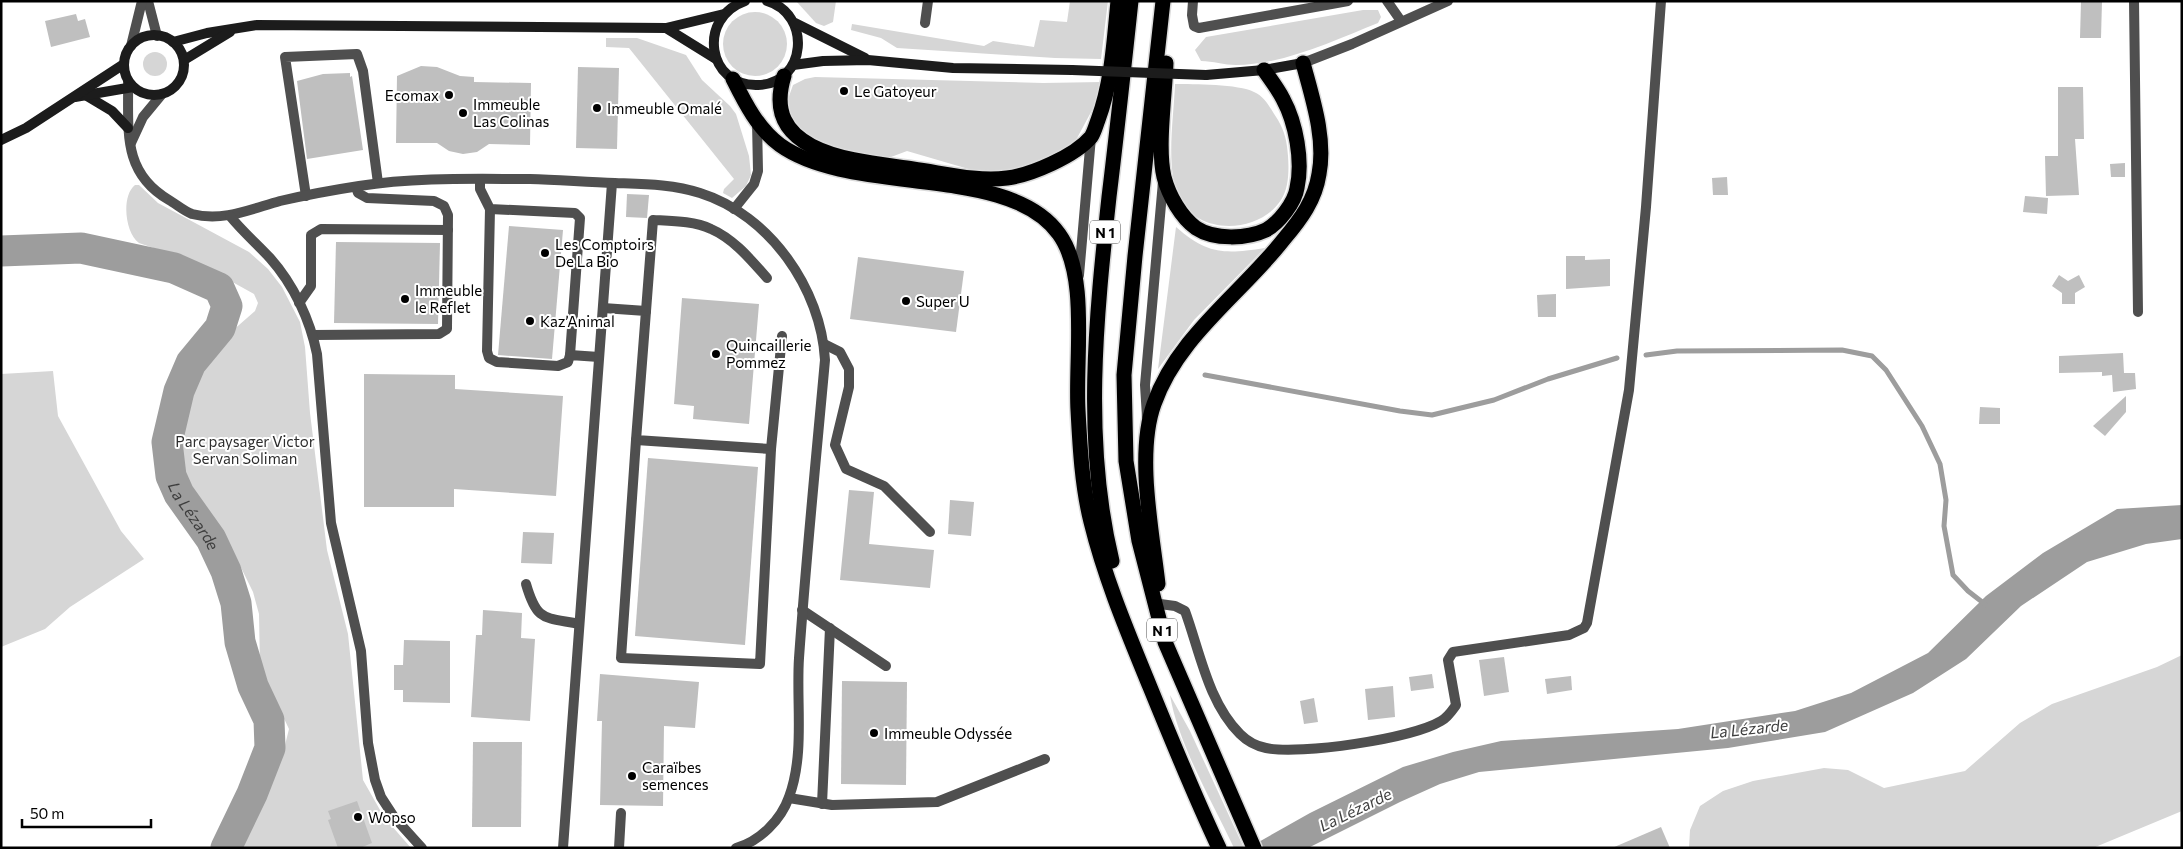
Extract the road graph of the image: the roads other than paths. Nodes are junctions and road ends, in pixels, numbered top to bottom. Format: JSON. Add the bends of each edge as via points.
{"nodes":[{"id":1,"x":142,"y":1,"type":"edge"},
{"id":2,"x":148,"y":1,"type":"edge"},
{"id":3,"x":767,"y":1,"type":"edge"},
{"id":4,"x":928,"y":1,"type":"edge"},
{"id":5,"x":1118,"y":1,"type":"edge"},
{"id":6,"x":1131,"y":1,"type":"edge"},
{"id":7,"x":1163,"y":1,"type":"edge"},
{"id":8,"x":1169,"y":1,"type":"edge"},
{"id":9,"x":1193,"y":1,"type":"edge"},
{"id":10,"x":1348,"y":1,"type":"edge"},
{"id":11,"x":1387,"y":1,"type":"edge"},
{"id":12,"x":1448,"y":1,"type":"edge"},
{"id":13,"x":1661,"y":1,"type":"edge"},
{"id":14,"x":2134,"y":1,"type":"edge"},
{"id":15,"x":740,"y":2,"type":"edge"},
{"id":16,"x":779,"y":4,"type":"edge"},
{"id":17,"x":724,"y":14,"type":"junction"},
{"id":18,"x":1401,"y":21,"type":"junction"},
{"id":19,"x":795,"y":23,"type":"junction"},
{"id":20,"x":925,"y":23,"type":"dead end"},
{"id":21,"x":666,"y":28,"type":"junction"},
{"id":22,"x":236,"y":29,"type":"junction"},
{"id":23,"x":157,"y":36,"type":"junction"},
{"id":24,"x":173,"y":42,"type":"junction"},
{"id":25,"x":131,"y":46,"type":"junction"},
{"id":26,"x":716,"y":59,"type":"junction"},
{"id":27,"x":184,"y":60,"type":"junction"},
{"id":28,"x":868,"y":60,"type":"junction"},
{"id":29,"x":1303,"y":62,"type":"junction"},
{"id":30,"x":124,"y":64,"type":"junction"},
{"id":31,"x":788,"y":70,"type":"junction"},
{"id":32,"x":1264,"y":70,"type":"junction"},
{"id":33,"x":733,"y":79,"type":"junction"},
{"id":34,"x":130,"y":85,"type":"junction"},
{"id":35,"x":162,"y":94,"type":"junction"},
{"id":36,"x":87,"y":96,"type":"junction"},
{"id":37,"x":71,"y":98,"type":"junction"},
{"id":38,"x":757,"y":121,"type":"junction"},
{"id":39,"x":128,"y":128,"type":"junction"},
{"id":40,"x":1091,"y":137,"type":"junction"},
{"id":41,"x":1,"y":140,"type":"edge"},
{"id":42,"x":130,"y":144,"type":"junction"},
{"id":43,"x":1164,"y":177,"type":"junction"},
{"id":44,"x":480,"y":179,"type":"junction"},
{"id":45,"x":378,"y":183,"type":"junction"},
{"id":46,"x":612,"y":183,"type":"junction"},
{"id":47,"x":356,"y":187,"type":"junction"},
{"id":48,"x":306,"y":196,"type":"junction"},
{"id":49,"x":490,"y":209,"type":"junction"},
{"id":50,"x":734,"y":209,"type":"junction"},
{"id":51,"x":230,"y":216,"type":"junction"},
{"id":52,"x":448,"y":230,"type":"junction"},
{"id":53,"x":767,"y":278,"type":"dead end"},
{"id":54,"x":1077,"y":289,"type":"junction"},
{"id":55,"x":299,"y":303,"type":"junction"},
{"id":56,"x":603,"y":308,"type":"junction"},
{"id":57,"x":646,"y":311,"type":"junction"},
{"id":58,"x":2138,"y":312,"type":"dead end"},
{"id":59,"x":313,"y":335,"type":"junction"},
{"id":60,"x":782,"y":336,"type":"dead end"},
{"id":61,"x":824,"y":344,"type":"junction"},
{"id":62,"x":570,"y":355,"type":"junction"},
{"id":63,"x":599,"y":357,"type":"junction"},
{"id":64,"x":1148,"y":428,"type":"junction"},
{"id":65,"x":636,"y":440,"type":"junction"},
{"id":66,"x":771,"y":449,"type":"junction"},
{"id":67,"x":930,"y":532,"type":"dead end"},
{"id":68,"x":526,"y":584,"type":"dead end"},
{"id":69,"x":1160,"y":604,"type":"junction"},
{"id":70,"x":802,"y":610,"type":"junction"},
{"id":71,"x":579,"y":624,"type":"junction"},
{"id":72,"x":830,"y":628,"type":"junction"},
{"id":73,"x":1165,"y":642,"type":"junction"},
{"id":74,"x":1132,"y":643,"type":"junction"},
{"id":75,"x":886,"y":666,"type":"dead end"},
{"id":76,"x":1045,"y":759,"type":"dead end"},
{"id":77,"x":789,"y":798,"type":"junction"},
{"id":78,"x":822,"y":804,"type":"junction"},
{"id":79,"x":621,"y":813,"type":"dead end"},
{"id":80,"x":422,"y":848,"type":"edge"},
{"id":81,"x":563,"y":848,"type":"edge"},
{"id":82,"x":619,"y":848,"type":"edge"},
{"id":83,"x":736,"y":848,"type":"edge"},
{"id":84,"x":1219,"y":848,"type":"edge"},
{"id":85,"x":1254,"y":848,"type":"edge"}],
"edges":[{"from":1,"to":25,"type":"street"},
{"from":2,"to":23,"type":"street"},
{"from":3,"to":16,"type":"main road"},
{"from":4,"to":20,"type":"street"},
{"from":5,"to":40,"type":"highway","via":[[1107,95]]},
{"from":6,"to":74,"type":"highway","number":"N 1","via":[[1095,350],[1097,463],[1104,529]]},
{"from":7,"to":73,"type":"highway","number":"N 1","via":[[1124,375],[1126,462],[1139,542]]},
{"from":8,"to":43,"type":"highway","via":[[1162,145]]},
{"from":9,"to":10,"type":"street","via":[[1194,26],[1199,28]]},
{"from":11,"to":18,"type":"street"},
{"from":12,"to":18,"type":"street"},
{"from":13,"to":69,"type":"street","via":[[1628,390],[1584,628],[1569,635],[1454,652],[1448,660],[1456,705],[1449,715],[1427,728],[1363,742],[1308,749],[1268,748],[1254,745],[1224,716],[1185,610]]},
{"from":14,"to":58,"type":"street"},
{"from":15,"to":17,"type":"main road"},
{"from":16,"to":19,"type":"main road"},
{"from":17,"to":21,"type":"main road"},
{"from":17,"to":26,"type":"main road","via":[[714,36]]},
{"from":18,"to":29,"type":"street"},
{"from":19,"to":28,"type":"main road"},
{"from":19,"to":31,"type":"main road","via":[[799,52]]},
{"from":21,"to":22,"type":"main road","via":[[269,25]]},
{"from":21,"to":26,"type":"main road"},
{"from":22,"to":24,"type":"main road"},
{"from":22,"to":27,"type":"main road"},
{"from":23,"to":24,"type":"main road"},
{"from":23,"to":25,"type":"main road","via":[[143,38]]},
{"from":24,"to":27,"type":"main road"},
{"from":25,"to":30,"type":"main road"},
{"from":26,"to":33,"type":"main road"},
{"from":27,"to":35,"type":"main road","via":[[178,84]]},
{"from":28,"to":31,"type":"main road","via":[[823,61]]},
{"from":28,"to":32,"type":"main road","bridge":true,"via":[[953,68],[1206,75]]},
{"from":29,"to":32,"type":"main road"},
{"from":29,"to":64,"type":"highway","via":[[1321,151],[1319,174],[1307,212],[1175,362],[1161,384]]},
{"from":30,"to":34,"type":"main road"},
{"from":30,"to":37,"type":"main road"},
{"from":31,"to":33,"type":"main road","via":[[772,82],[759,86]]},
{"from":31,"to":40,"type":"highway","via":[[779,90],[781,110],[788,126],[808,145],[835,155],[956,175],[1009,178],[1058,161]]},
{"from":32,"to":43,"type":"highway","via":[[1284,100],[1298,158],[1298,189],[1283,215],[1266,230],[1240,237],[1214,235],[1197,228],[1182,214]]},
{"from":33,"to":38,"type":"highway"},
{"from":34,"to":35,"type":"main road","via":[[147,94]]},
{"from":34,"to":36,"type":"main road"},
{"from":34,"to":39,"type":"street"},
{"from":35,"to":42,"type":"street","via":[[143,117]]},
{"from":36,"to":37,"type":"main road"},
{"from":36,"to":39,"type":"main road","via":[[112,110]]},
{"from":37,"to":41,"type":"main road","via":[[26,128]]},
{"from":38,"to":50,"type":"street","via":[[758,171],[754,184]]},
{"from":38,"to":54,"type":"highway","via":[[779,144],[824,165],[1005,197],[1027,206],[1059,234],[1071,255]]},
{"from":39,"to":42,"type":"street"},
{"from":40,"to":54,"type":"street"},
{"from":42,"to":51,"type":"street","via":[[136,168],[158,194],[191,213]]},
{"from":43,"to":64,"type":"street","via":[[1145,385]]},
{"from":44,"to":45,"type":"street","via":[[431,178]]},
{"from":44,"to":46,"type":"street"},
{"from":44,"to":49,"type":"street","via":[[480,189]]},
{"from":45,"to":47,"type":"street"},
{"from":45,"to":48,"type":"street","via":[[363,71],[356,54],[285,57]]},
{"from":46,"to":50,"type":"street","via":[[673,187]]},
{"from":46,"to":56,"type":"street"},
{"from":47,"to":48,"type":"street"},
{"from":47,"to":52,"type":"street","via":[[358,193],[367,198],[441,203],[447,211]]},
{"from":48,"to":51,"type":"street"},
{"from":49,"to":62,"type":"street","via":[[574,213],[580,218]]},
{"from":49,"to":62,"type":"street","via":[[489,358],[497,362],[558,366],[568,362]]},
{"from":50,"to":61,"type":"street","via":[[754,223],[782,251],[805,288]]},
{"from":51,"to":55,"type":"street","via":[[272,260]]},
{"from":52,"to":55,"type":"street","via":[[315,230],[311,235],[311,286]]},
{"from":52,"to":59,"type":"street","via":[[448,325],[445,333]]},
{"from":53,"to":57,"type":"street","via":[[739,247],[711,228],[653,220]]},
{"from":54,"to":74,"type":"highway","via":[[1080,462],[1090,520]]},
{"from":55,"to":59,"type":"street"},
{"from":56,"to":57,"type":"street"},
{"from":56,"to":63,"type":"street"},
{"from":57,"to":65,"type":"street"},
{"from":59,"to":80,"type":"street","via":[[332,523],[362,651],[368,743],[375,780],[394,818]]},
{"from":60,"to":66,"type":"street"},
{"from":61,"to":67,"type":"street","via":[[840,352],[849,369],[849,387],[835,446],[846,469],[884,486]]},
{"from":61,"to":70,"type":"street"},
{"from":62,"to":63,"type":"street"},
{"from":63,"to":71,"type":"street"},
{"from":64,"to":69,"type":"highway","via":[[1146,459]]},
{"from":65,"to":66,"type":"street"},
{"from":65,"to":66,"type":"street","via":[[620,658],[760,664]]},
{"from":68,"to":71,"type":"street","via":[[534,609],[543,616]]},
{"from":69,"to":73,"type":"highway"},
{"from":70,"to":72,"type":"street"},
{"from":70,"to":77,"type":"street","via":[[797,768]]},
{"from":71,"to":81,"type":"street"},
{"from":72,"to":75,"type":"street"},
{"from":72,"to":78,"type":"street"},
{"from":73,"to":85,"type":"highway","number":"N 1"},
{"from":74,"to":84,"type":"highway","number":"N 1"},
{"from":76,"to":78,"type":"street","via":[[937,802]]},
{"from":77,"to":78,"type":"street"},
{"from":77,"to":83,"type":"street","via":[[774,824]]},
{"from":79,"to":82,"type":"street"}]}
